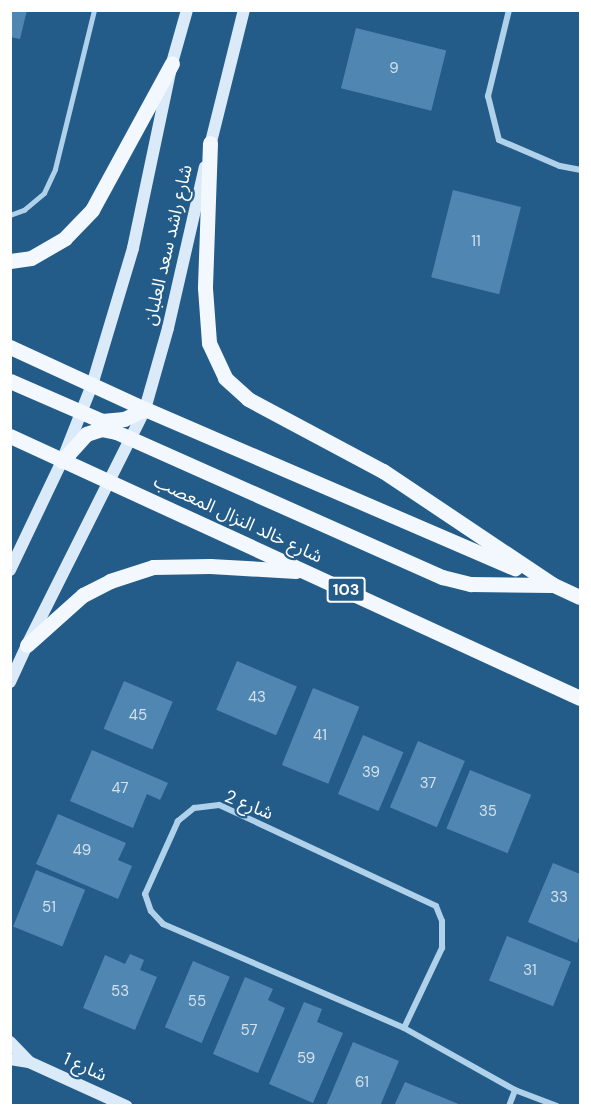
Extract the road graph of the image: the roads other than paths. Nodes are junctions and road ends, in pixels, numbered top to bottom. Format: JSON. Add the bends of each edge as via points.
{"nodes":[{"id":1,"x":94,"y":10,"type":"edge"},
{"id":2,"x":187,"y":10,"type":"edge"},
{"id":3,"x":244,"y":10,"type":"edge"},
{"id":4,"x":509,"y":10,"type":"edge"},
{"id":5,"x":172,"y":63,"type":"junction"},
{"id":6,"x":210,"y":143,"type":"junction"},
{"id":7,"x":580,"y":170,"type":"edge"},
{"id":8,"x":10,"y":215,"type":"edge"},
{"id":9,"x":10,"y":261,"type":"edge"},
{"id":10,"x":10,"y":347,"type":"edge"},
{"id":11,"x":10,"y":381,"type":"edge"},
{"id":12,"x":92,"y":385,"type":"junction"},
{"id":13,"x":145,"y":409,"type":"junction"},
{"id":14,"x":81,"y":411,"type":"junction"},
{"id":15,"x":10,"y":436,"type":"edge"},
{"id":16,"x":131,"y":439,"type":"junction"},
{"id":17,"x":62,"y":461,"type":"junction"},
{"id":18,"x":111,"y":482,"type":"junction"},
{"id":19,"x":10,"y":570,"type":"edge"},
{"id":20,"x":307,"y":572,"type":"junction"},
{"id":21,"x":553,"y":585,"type":"junction"},
{"id":22,"x":580,"y":597,"type":"edge"},
{"id":23,"x":27,"y":645,"type":"junction"},
{"id":24,"x":10,"y":682,"type":"edge"},
{"id":25,"x":580,"y":698,"type":"edge"},
{"id":26,"x":404,"y":1028,"type":"junction"},
{"id":27,"x":10,"y":1042,"type":"edge"},
{"id":28,"x":10,"y":1059,"type":"edge"},
{"id":29,"x":29,"y":1062,"type":"junction"},
{"id":30,"x":515,"y":1090,"type":"junction"},
{"id":31,"x":126,"y":1106,"type":"edge"},
{"id":32,"x":508,"y":1106,"type":"edge"},
{"id":33,"x":557,"y":1106,"type":"edge"}],
"edges":[{"from":1,"to":8,"type":"lane","via":[[55,170],[44,193],[24,210]]},
{"from":2,"to":5,"type":"main road","name":"شارع راشد سعد العلبان"},
{"from":3,"to":6,"type":"main road","name":"شارع راشد سعد العلبان"},
{"from":4,"to":7,"type":"street","via":[[488,96],[499,140],[560,166]]},
{"from":5,"to":9,"type":"main road","via":[[92,210],[66,238],[31,258]]},
{"from":5,"to":12,"type":"main road","name":"شارع راشد سعد العلبان","via":[[133,248]]},
{"from":6,"to":13,"type":"main road","name":"شارع راشد سعد العلبان","via":[[168,328]]},
{"from":6,"to":21,"type":"main road","via":[[205,288],[209,343],[225,378],[248,399],[383,471]]},
{"from":10,"to":12,"type":"main road"},
{"from":11,"to":14,"type":"main road"},
{"from":12,"to":13,"type":"main road"},
{"from":12,"to":14,"type":"main road","name":"شارع راشد سعد العلبان"},
{"from":13,"to":14,"type":"main road","via":[[124,419],[102,421]]},
{"from":13,"to":16,"type":"main road","name":"شارع راشد سعد العلبان"},
{"from":13,"to":21,"type":"main road"},
{"from":14,"to":17,"type":"main road","name":"شارع راشد سعد العلبان"},
{"from":15,"to":17,"type":"main road","name":"شارع خالد النزال المعصب","number":"103"},
{"from":16,"to":17,"type":"main road","via":[[101,429],[86,434]]},
{"from":16,"to":18,"type":"main road","name":"شارع راشد سعد العلبان"},
{"from":16,"to":21,"type":"main road","via":[[442,577],[471,584]]},
{"from":17,"to":18,"type":"main road","name":"شارع خالد النزال المعصب","number":"103"},
{"from":17,"to":19,"type":"main road","name":"شارع راشد سعد العلبان"},
{"from":18,"to":20,"type":"main road","name":"شارع خالد النزال المعصب","number":"103"},
{"from":18,"to":23,"type":"main road","name":"شارع راشد سعد العلبان"},
{"from":20,"to":23,"type":"main road","via":[[153,567],[110,581],[83,596]]},
{"from":20,"to":25,"type":"main road","name":"شارع خالد النزال المعصب","number":"103"},
{"from":21,"to":22,"type":"main road"},
{"from":23,"to":24,"type":"main road","name":"شارع راشد سعد العلبان"},
{"from":26,"to":26,"type":"street","name":"شارع 2","via":[[163,924],[151,911],[145,894],[178,821],[194,808],[219,805],[436,906],[442,921],[442,948]]},
{"from":26,"to":30,"type":"street","name":"شارع 2"},
{"from":27,"to":29,"type":"main road","name":"شارع 1"},
{"from":28,"to":29,"type":"main road","name":"شارع 1"},
{"from":29,"to":31,"type":"main road","name":"شارع 1"},
{"from":30,"to":32,"type":"street"},
{"from":30,"to":33,"type":"street","name":"شارع 2"}]}
